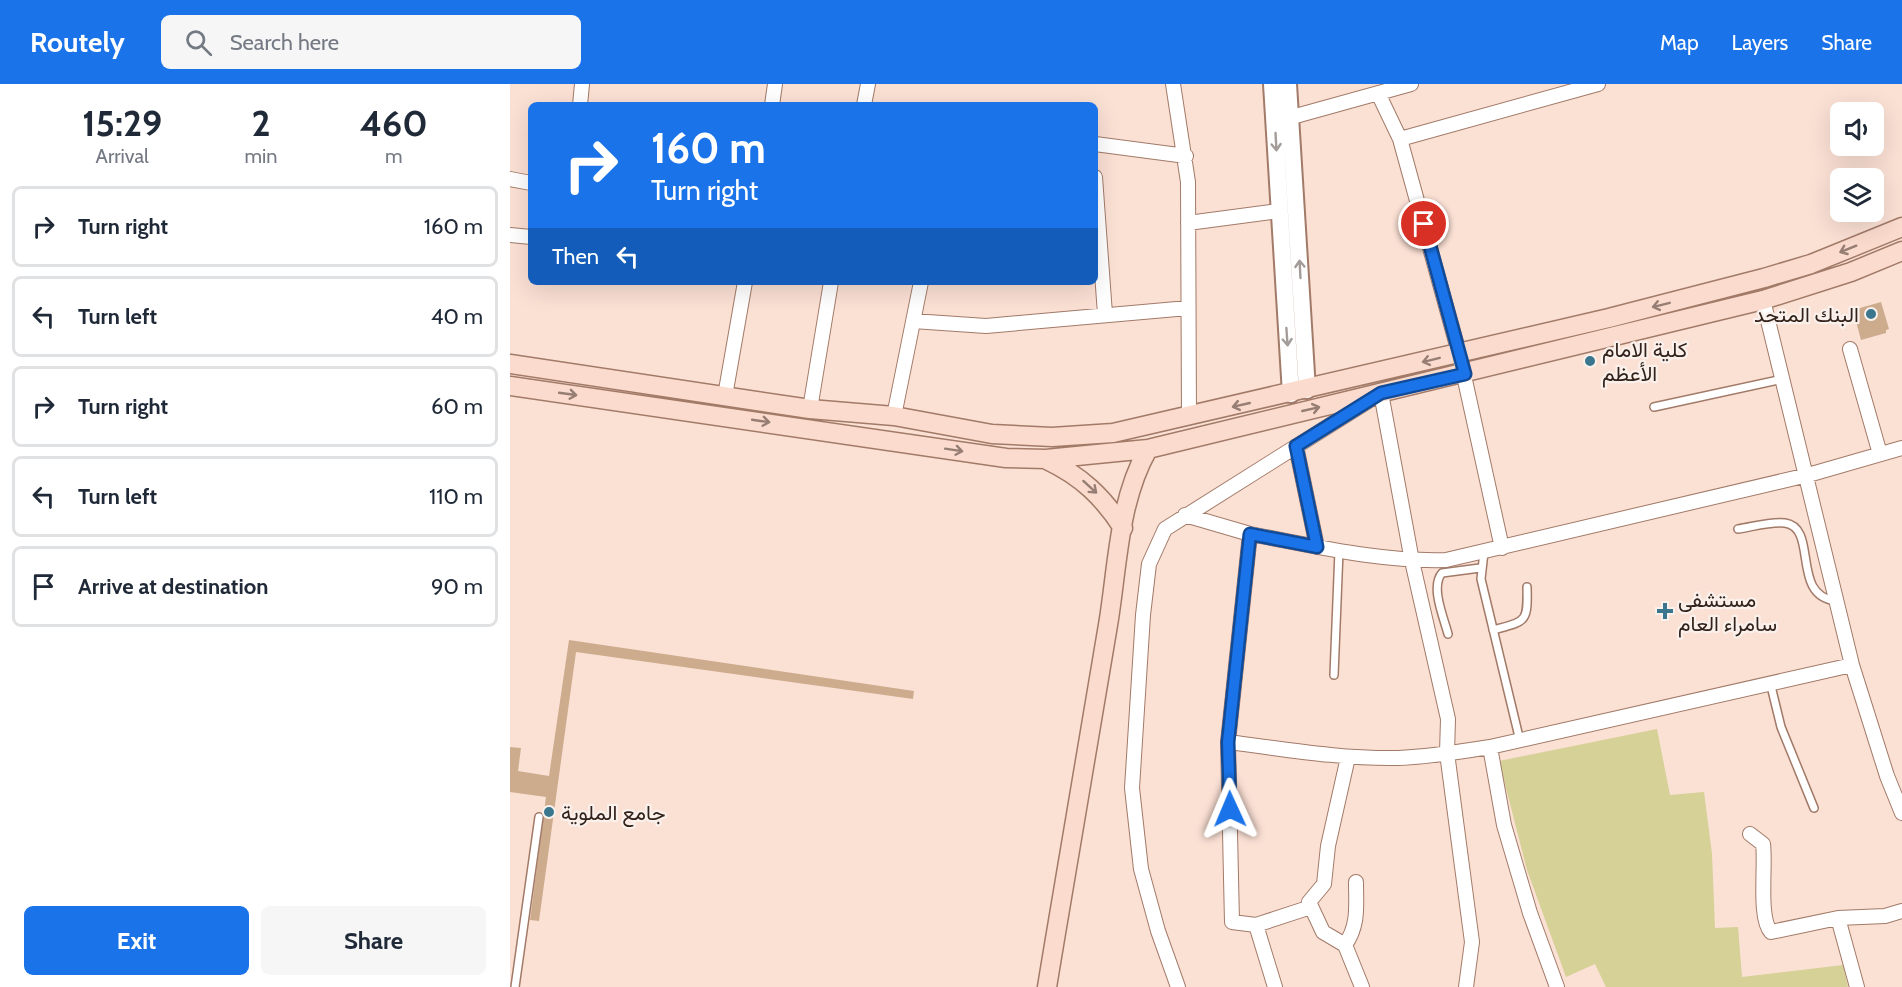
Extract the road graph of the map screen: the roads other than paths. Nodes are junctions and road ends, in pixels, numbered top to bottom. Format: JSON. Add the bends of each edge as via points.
{"nodes":[{"id":1,"x":582,"y":84,"type":"edge"},
{"id":2,"x":775,"y":84,"type":"edge"},
{"id":3,"x":868,"y":84,"type":"edge"},
{"id":4,"x":1173,"y":84,"type":"edge"},
{"id":5,"x":1272,"y":84,"type":"edge"},
{"id":6,"x":1288,"y":84,"type":"edge"},
{"id":7,"x":1411,"y":84,"type":"edge"},
{"id":8,"x":1598,"y":84,"type":"edge"},
{"id":9,"x":1571,"y":88,"type":"edge"},
{"id":10,"x":1378,"y":93,"type":"junction"},
{"id":11,"x":580,"y":102,"type":"edge"},
{"id":12,"x":772,"y":102,"type":"edge"},
{"id":13,"x":865,"y":102,"type":"edge"},
{"id":14,"x":1274,"y":104,"type":"junction"},
{"id":15,"x":1292,"y":117,"type":"junction"},
{"id":16,"x":1400,"y":139,"type":"junction"},
{"id":17,"x":1098,"y":144,"type":"edge"},
{"id":18,"x":1186,"y":156,"type":"junction"},
{"id":19,"x":510,"y":178,"type":"edge"},
{"id":20,"x":528,"y":182,"type":"edge"},
{"id":21,"x":1279,"y":211,"type":"junction"},
{"id":22,"x":1188,"y":224,"type":"junction"},
{"id":23,"x":1902,"y":227,"type":"edge"},
{"id":24,"x":510,"y":235,"type":"edge"},
{"id":25,"x":528,"y":237,"type":"edge"},
{"id":26,"x":1098,"y":241,"type":"edge"},
{"id":27,"x":1902,"y":251,"type":"edge"},
{"id":28,"x":744,"y":285,"type":"edge"},
{"id":29,"x":831,"y":285,"type":"edge"},
{"id":30,"x":920,"y":285,"type":"edge"},
{"id":31,"x":1763,"y":300,"type":"junction"},
{"id":32,"x":1188,"y":308,"type":"junction"},
{"id":33,"x":1105,"y":314,"type":"junction"},
{"id":34,"x":913,"y":321,"type":"junction"},
{"id":35,"x":1850,"y":349,"type":"dead end"},
{"id":36,"x":1460,"y":353,"type":"junction"},
{"id":37,"x":510,"y":364,"type":"edge"},
{"id":38,"x":1465,"y":374,"type":"junction"},
{"id":39,"x":1783,"y":379,"type":"junction"},
{"id":40,"x":510,"y":386,"type":"edge"},
{"id":41,"x":1299,"y":392,"type":"junction"},
{"id":42,"x":1381,"y":393,"type":"junction"},
{"id":43,"x":725,"y":396,"type":"junction"},
{"id":44,"x":1654,"y":407,"type":"dead end"},
{"id":45,"x":810,"y":409,"type":"junction"},
{"id":46,"x":894,"y":416,"type":"junction"},
{"id":47,"x":1189,"y":417,"type":"junction"},
{"id":48,"x":926,"y":422,"type":"junction"},
{"id":49,"x":922,"y":445,"type":"junction"},
{"id":50,"x":1296,"y":446,"type":"junction"},
{"id":51,"x":1902,"y":448,"type":"edge"},
{"id":52,"x":1148,"y":449,"type":"junction"},
{"id":53,"x":1880,"y":454,"type":"junction"},
{"id":54,"x":1046,"y":459,"type":"junction"},
{"id":55,"x":1808,"y":474,"type":"junction"},
{"id":56,"x":1185,"y":515,"type":"junction"},
{"id":57,"x":1123,"y":528,"type":"junction"},
{"id":58,"x":1738,"y":529,"type":"dead end"},
{"id":59,"x":1250,"y":534,"type":"junction"},
{"id":60,"x":1317,"y":547,"type":"junction"},
{"id":61,"x":1502,"y":548,"type":"junction"},
{"id":62,"x":1339,"y":551,"type":"junction"},
{"id":63,"x":1484,"y":552,"type":"junction"},
{"id":64,"x":1412,"y":561,"type":"junction"},
{"id":65,"x":1480,"y":568,"type":"junction"},
{"id":66,"x":1527,"y":587,"type":"dead end"},
{"id":67,"x":1836,"y":601,"type":"junction"},
{"id":68,"x":1493,"y":630,"type":"junction"},
{"id":69,"x":1448,"y":634,"type":"dead end"},
{"id":70,"x":1852,"y":665,"type":"junction"},
{"id":71,"x":1334,"y":675,"type":"dead end"},
{"id":72,"x":1771,"y":686,"type":"junction"},
{"id":73,"x":1520,"y":741,"type":"junction"},
{"id":74,"x":1228,"y":742,"type":"junction"},
{"id":75,"x":1490,"y":747,"type":"junction"},
{"id":76,"x":1447,"y":753,"type":"junction"},
{"id":77,"x":1348,"y":757,"type":"junction"},
{"id":78,"x":1814,"y":808,"type":"dead end"},
{"id":79,"x":1902,"y":813,"type":"edge"},
{"id":80,"x":539,"y":818,"type":"dead end"},
{"id":81,"x":1750,"y":834,"type":"dead end"},
{"id":82,"x":1356,"y":882,"type":"dead end"},
{"id":83,"x":1311,"y":907,"type":"junction"},
{"id":84,"x":1902,"y":911,"type":"edge"},
{"id":85,"x":1838,"y":918,"type":"junction"},
{"id":86,"x":1256,"y":925,"type":"junction"},
{"id":87,"x":1345,"y":945,"type":"junction"},
{"id":88,"x":515,"y":987,"type":"edge"},
{"id":89,"x":1047,"y":987,"type":"edge"},
{"id":90,"x":1178,"y":987,"type":"edge"},
{"id":91,"x":1275,"y":987,"type":"edge"},
{"id":92,"x":1362,"y":987,"type":"edge"},
{"id":93,"x":1466,"y":987,"type":"edge"},
{"id":94,"x":1557,"y":987,"type":"edge"},
{"id":95,"x":1857,"y":987,"type":"edge"}],
"edges":[{"from":1,"to":11,"type":"street"},
{"from":2,"to":12,"type":"street"},
{"from":3,"to":13,"type":"street"},
{"from":4,"to":18,"type":"street"},
{"from":5,"to":14,"type":"street"},
{"from":6,"to":15,"type":"street"},
{"from":7,"to":10,"type":"street"},
{"from":8,"to":9,"type":"street"},
{"from":9,"to":16,"type":"street"},
{"from":10,"to":15,"type":"street"},
{"from":10,"to":16,"type":"street"},
{"from":14,"to":15,"type":"street"},
{"from":14,"to":21,"type":"street","one_way":true},
{"from":41,"to":15,"type":"street","one_way":true},
{"from":16,"to":36,"type":"street"},
{"from":17,"to":18,"type":"street"},
{"from":18,"to":22,"type":"street"},
{"from":19,"to":20,"type":"street"},
{"from":21,"to":22,"type":"street"},
{"from":21,"to":41,"type":"street","one_way":true},
{"from":22,"to":32,"type":"street"},
{"from":23,"to":36,"type":"main road","one_way":true,"via":[[1811,264],[1764,278]]},
{"from":24,"to":25,"type":"street"},
{"from":26,"to":33,"type":"street"},
{"from":27,"to":31,"type":"main road"},
{"from":28,"to":43,"type":"street"},
{"from":29,"to":45,"type":"street"},
{"from":30,"to":34,"type":"street"},
{"from":31,"to":38,"type":"main road"},
{"from":31,"to":39,"type":"street"},
{"from":32,"to":33,"type":"street"},
{"from":32,"to":47,"type":"street"},
{"from":33,"to":34,"type":"street","via":[[986,326]]},
{"from":34,"to":46,"type":"street"},
{"from":35,"to":53,"type":"street"},
{"from":36,"to":38,"type":"street"},
{"from":36,"to":41,"type":"main road","one_way":true},
{"from":37,"to":43,"type":"main road"},
{"from":38,"to":42,"type":"main road"},
{"from":38,"to":61,"type":"street"},
{"from":39,"to":44,"type":"lane"},
{"from":39,"to":55,"type":"street"},
{"from":40,"to":49,"type":"main road","one_way":true},
{"from":41,"to":47,"type":"main road","one_way":true},
{"from":42,"to":50,"type":"street"},
{"from":52,"to":42,"type":"main road","one_way":true},
{"from":42,"to":64,"type":"street"},
{"from":43,"to":45,"type":"main road"},
{"from":45,"to":46,"type":"main road"},
{"from":46,"to":48,"type":"main road"},
{"from":47,"to":48,"type":"main road","via":[[1113,434],[1052,437],[992,434]]},
{"from":48,"to":49,"type":"main road"},
{"from":49,"to":54,"type":"main road","one_way":true,"via":[[1006,458]]},
{"from":50,"to":56,"type":"street"},
{"from":50,"to":60,"type":"street"},
{"from":51,"to":53,"type":"street"},
{"from":52,"to":54,"type":"main road"},
{"from":52,"to":57,"type":"main road","via":[[1130,486]]},
{"from":53,"to":55,"type":"street"},
{"from":54,"to":57,"type":"main road","one_way":true,"via":[[1090,486]]},
{"from":55,"to":61,"type":"street"},
{"from":55,"to":67,"type":"street"},
{"from":56,"to":59,"type":"street"},
{"from":56,"to":90,"type":"street","via":[[1165,529],[1149,564],[1138,669],[1132,788],[1141,869]]},
{"from":57,"to":89,"type":"main road"},
{"from":58,"to":67,"type":"lane","via":[[1784,523],[1794,527],[1802,539],[1811,585],[1826,600]]},
{"from":59,"to":60,"type":"street"},
{"from":59,"to":74,"type":"street"},
{"from":60,"to":62,"type":"street"},
{"from":61,"to":63,"type":"street"},
{"from":62,"to":64,"type":"street"},
{"from":62,"to":71,"type":"lane"},
{"from":63,"to":64,"type":"street","via":[[1446,560]]},
{"from":63,"to":65,"type":"lane"},
{"from":64,"to":76,"type":"street","via":[[1448,719]]},
{"from":65,"to":68,"type":"lane"},
{"from":65,"to":69,"type":"lane","via":[[1442,573],[1438,578],[1436,586]]},
{"from":66,"to":68,"type":"lane","via":[[1528,614],[1522,622]]},
{"from":67,"to":70,"type":"street"},
{"from":68,"to":73,"type":"lane"},
{"from":70,"to":72,"type":"street"},
{"from":70,"to":79,"type":"street","via":[[1889,784]]},
{"from":72,"to":73,"type":"street"},
{"from":72,"to":78,"type":"lane","via":[[1782,727]]},
{"from":73,"to":75,"type":"street"},
{"from":74,"to":77,"type":"street"},
{"from":74,"to":86,"type":"street","via":[[1233,922]]},
{"from":75,"to":76,"type":"street"},
{"from":75,"to":94,"type":"street","via":[[1504,825]]},
{"from":76,"to":77,"type":"street","via":[[1399,758]]},
{"from":76,"to":93,"type":"street","via":[[1472,942]]},
{"from":77,"to":83,"type":"street","via":[[1328,846],[1324,884],[1309,902]]},
{"from":80,"to":88,"type":"lane"},
{"from":81,"to":85,"type":"street","via":[[1763,844],[1766,927],[1771,932]]},
{"from":82,"to":87,"type":"street","via":[[1357,919]]},
{"from":83,"to":86,"type":"street"},
{"from":83,"to":87,"type":"street","via":[[1323,932]]},
{"from":84,"to":85,"type":"street","via":[[1885,916]]},
{"from":85,"to":95,"type":"street"},
{"from":86,"to":91,"type":"street"},
{"from":87,"to":92,"type":"street"}]}
